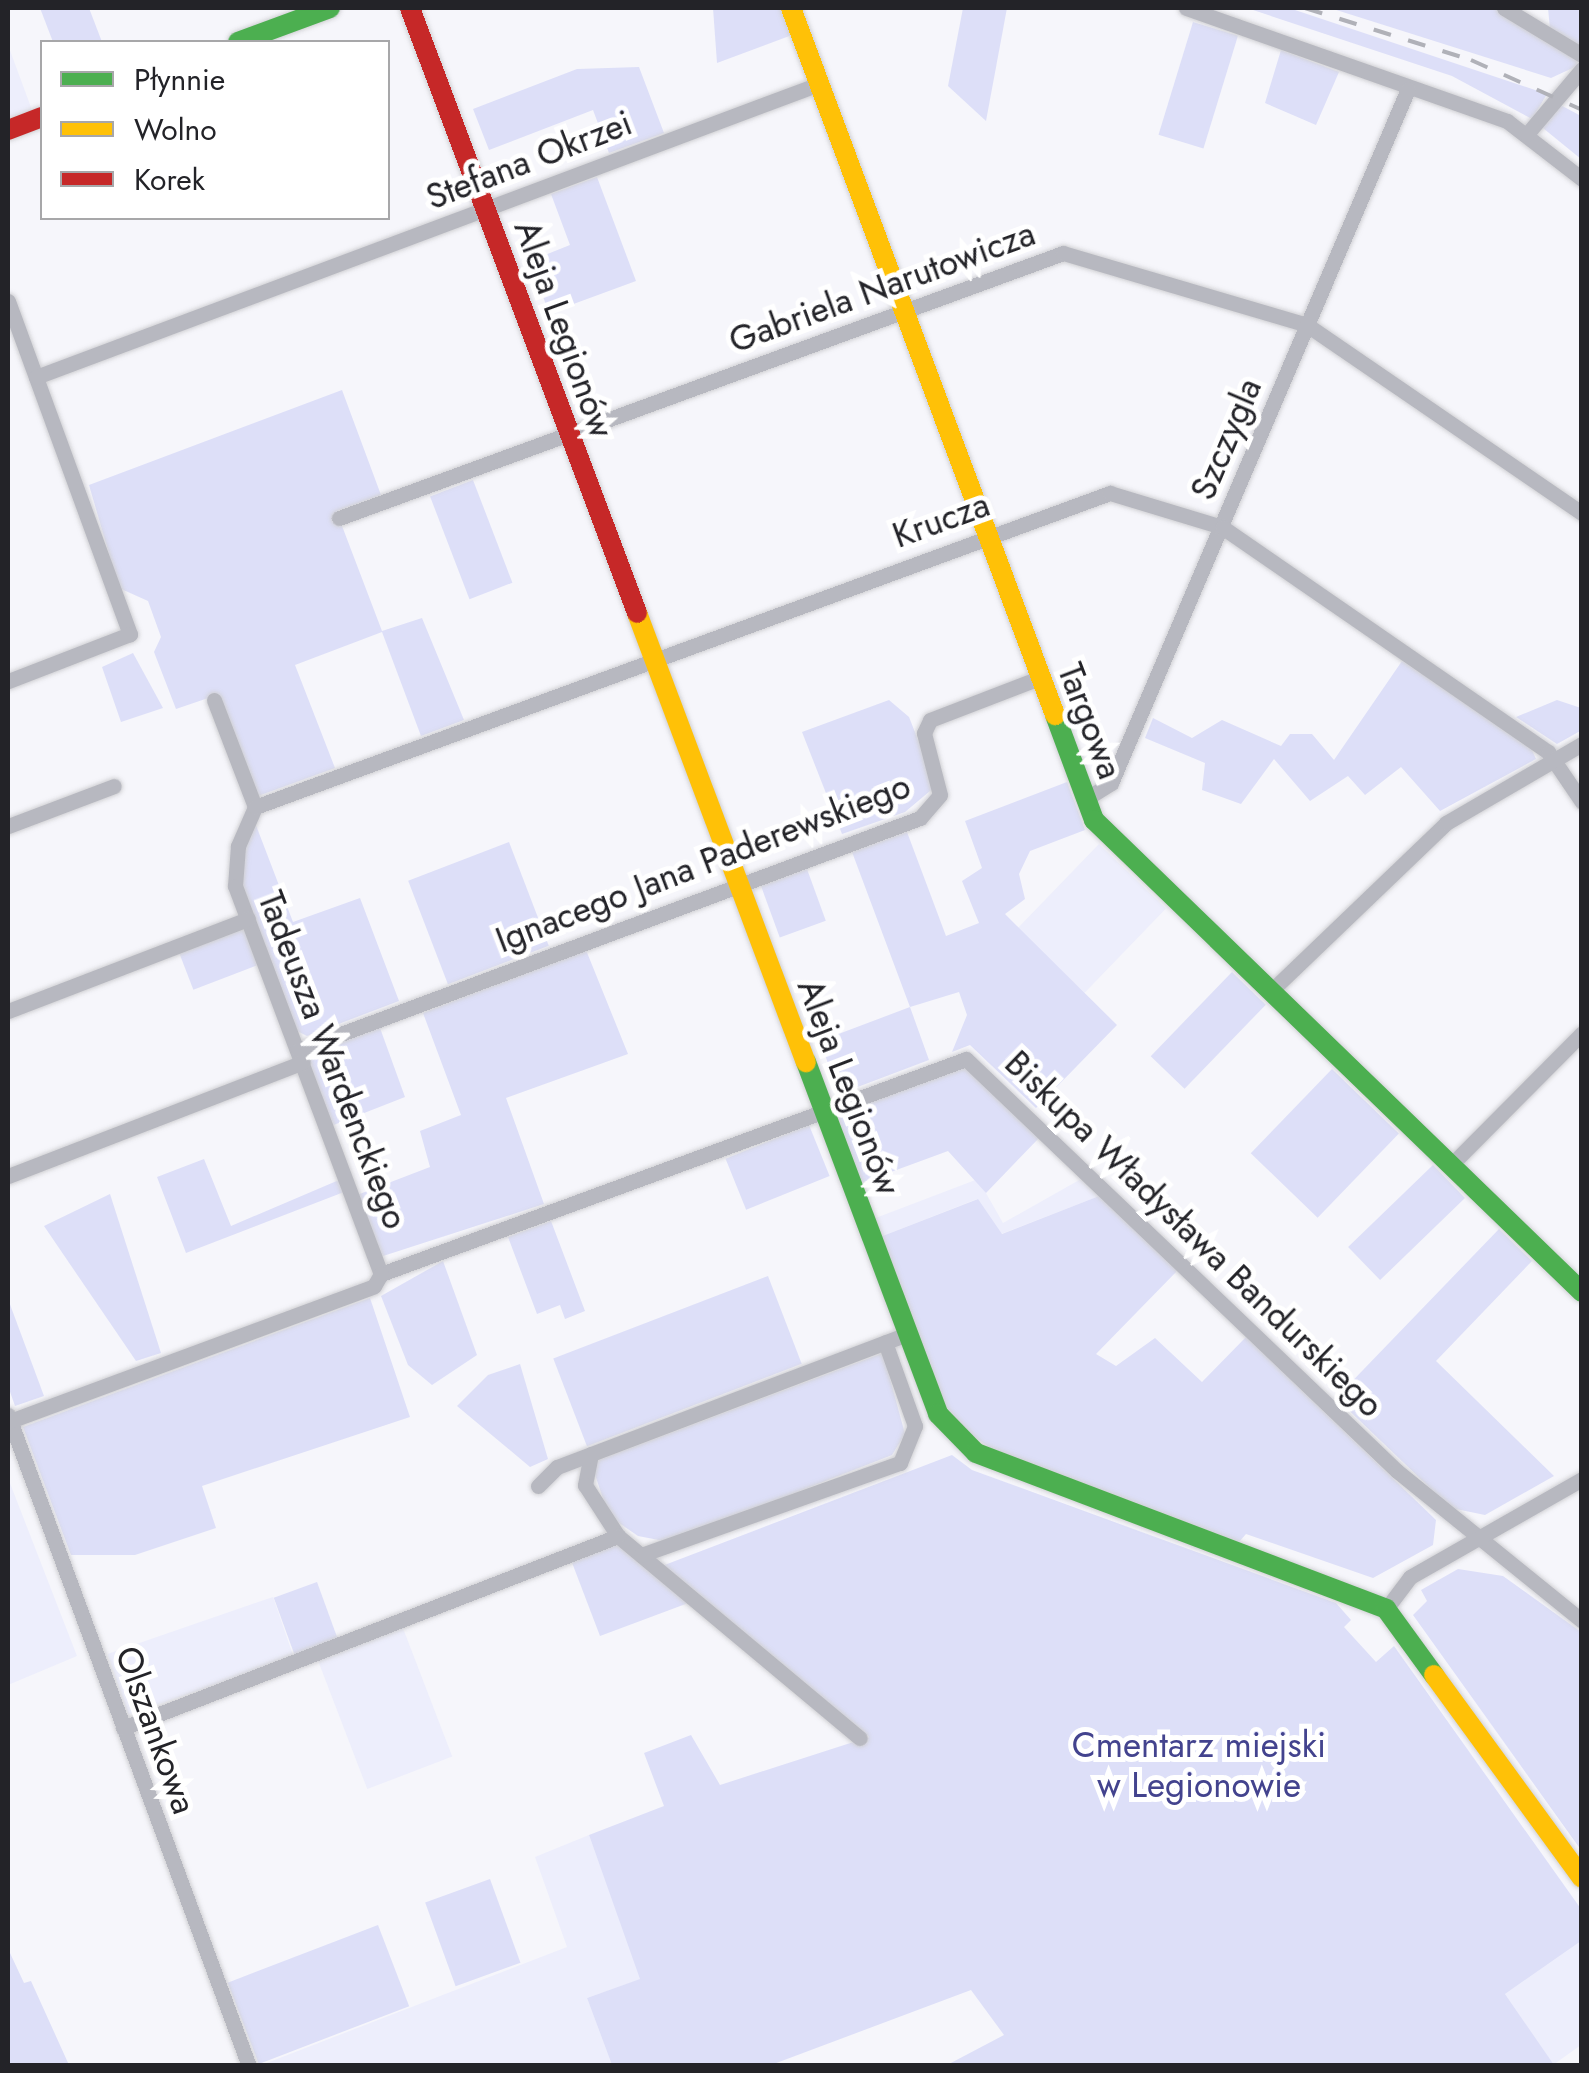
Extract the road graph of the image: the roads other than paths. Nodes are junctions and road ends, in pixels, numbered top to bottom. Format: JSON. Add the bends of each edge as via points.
{"nodes":[{"id":1,"x":330,"y":8,"type":"edge"},
{"id":2,"x":410,"y":8,"type":"edge"},
{"id":3,"x":791,"y":8,"type":"edge"},
{"id":4,"x":1186,"y":8,"type":"edge"},
{"id":5,"x":1504,"y":8,"type":"edge"},
{"id":6,"x":243,"y":40,"type":"edge"},
{"id":7,"x":1582,"y":56,"type":"edge"},
{"id":8,"x":1582,"y":69,"type":"edge"},
{"id":9,"x":818,"y":84,"type":"junction"},
{"id":10,"x":1408,"y":89,"type":"junction"},
{"id":11,"x":40,"y":118,"type":"edge"},
{"id":12,"x":8,"y":130,"type":"edge"},
{"id":13,"x":1526,"y":134,"type":"junction"},
{"id":14,"x":1582,"y":179,"type":"edge"},
{"id":15,"x":485,"y":210,"type":"junction"},
{"id":16,"x":8,"y":301,"type":"edge"},
{"id":17,"x":902,"y":310,"type":"junction"},
{"id":18,"x":1307,"y":325,"type":"junction"},
{"id":19,"x":36,"y":378,"type":"junction"},
{"id":20,"x":568,"y":435,"type":"junction"},
{"id":21,"x":1582,"y":513,"type":"edge"},
{"id":22,"x":340,"y":518,"type":"dead end"},
{"id":23,"x":1222,"y":526,"type":"junction"},
{"id":24,"x":986,"y":536,"type":"junction"},
{"id":25,"x":654,"y":661,"type":"junction"},
{"id":26,"x":1039,"y":678,"type":"junction"},
{"id":27,"x":8,"y":681,"type":"edge"},
{"id":28,"x":214,"y":700,"type":"dead end"},
{"id":29,"x":1582,"y":744,"type":"edge"},
{"id":30,"x":1556,"y":759,"type":"junction"},
{"id":31,"x":114,"y":786,"type":"dead end"},
{"id":32,"x":1084,"y":800,"type":"junction"},
{"id":33,"x":1582,"y":802,"type":"edge"},
{"id":34,"x":255,"y":807,"type":"junction"},
{"id":35,"x":8,"y":826,"type":"edge"},
{"id":36,"x":739,"y":886,"type":"junction"},
{"id":37,"x":248,"y":919,"type":"junction"},
{"id":38,"x":1270,"y":992,"type":"junction"},
{"id":39,"x":8,"y":1011,"type":"edge"},
{"id":40,"x":1582,"y":1034,"type":"edge"},
{"id":41,"x":301,"y":1056,"type":"junction"},
{"id":42,"x":822,"y":1110,"type":"junction"},
{"id":43,"x":1450,"y":1166,"type":"junction"},
{"id":44,"x":8,"y":1176,"type":"edge"},
{"id":45,"x":381,"y":1274,"type":"junction"},
{"id":46,"x":1582,"y":1292,"type":"edge"},
{"id":47,"x":895,"y":1339,"type":"junction"},
{"id":48,"x":9,"y":1418,"type":"edge"},
{"id":49,"x":591,"y":1454,"type":"junction"},
{"id":50,"x":1582,"y":1480,"type":"edge"},
{"id":51,"x":538,"y":1486,"type":"dead end"},
{"id":52,"x":618,"y":1536,"type":"junction"},
{"id":53,"x":1477,"y":1538,"type":"junction"},
{"id":54,"x":641,"y":1555,"type":"junction"},
{"id":55,"x":1386,"y":1608,"type":"junction"},
{"id":56,"x":1582,"y":1621,"type":"edge"},
{"id":57,"x":123,"y":1728,"type":"junction"},
{"id":58,"x":860,"y":1738,"type":"dead end"},
{"id":59,"x":1582,"y":1878,"type":"edge"},
{"id":60,"x":249,"y":2066,"type":"edge"}],
"edges":[{"from":1,"to":6,"type":"street"},
{"from":2,"to":15,"type":"street","name":"Aleja Legionów"},
{"from":3,"to":9,"type":"street","name":"Targowa"},
{"from":4,"to":10,"type":"street"},
{"from":5,"to":7,"type":"street"},
{"from":8,"to":13,"type":"street"},
{"from":9,"to":15,"type":"street","name":"Stefana Okrzei"},
{"from":9,"to":17,"type":"street","name":"Targowa"},
{"from":10,"to":13,"type":"street"},
{"from":10,"to":18,"type":"street","name":"Szczygla"},
{"from":11,"to":12,"type":"street"},
{"from":13,"to":14,"type":"street"},
{"from":15,"to":19,"type":"street","name":"Stefana Okrzei"},
{"from":15,"to":20,"type":"street","name":"Aleja Legionów"},
{"from":16,"to":19,"type":"street"},
{"from":17,"to":18,"type":"street","name":"Gabriela Narutowicza","via":[[1063,253]]},
{"from":17,"to":20,"type":"street","name":"Gabriela Narutowicza"},
{"from":17,"to":24,"type":"street","name":"Targowa"},
{"from":18,"to":21,"type":"street","name":"Gabriela Narutowicza"},
{"from":18,"to":23,"type":"street","name":"Szczygla"},
{"from":19,"to":27,"type":"street","via":[[130,634]]},
{"from":20,"to":22,"type":"street","name":"Gabriela Narutowicza"},
{"from":20,"to":25,"type":"street","name":"Aleja Legionów"},
{"from":23,"to":24,"type":"street","name":"Krucza","via":[[1110,493]]},
{"from":23,"to":30,"type":"street","name":"Krucza"},
{"from":23,"to":32,"type":"street","name":"Szczygla","via":[[1112,783]]},
{"from":24,"to":25,"type":"street","name":"Krucza"},
{"from":24,"to":26,"type":"street","name":"Targowa"},
{"from":25,"to":34,"type":"street","name":"Krucza"},
{"from":25,"to":36,"type":"street","name":"Aleja Legionów"},
{"from":26,"to":32,"type":"street","name":"Targowa"},
{"from":26,"to":36,"type":"street","name":"Ignacego Jana Paderewskiego","via":[[926,725],[940,786],[928,813]]},
{"from":28,"to":34,"type":"street"},
{"from":29,"to":30,"type":"street"},
{"from":30,"to":33,"type":"street","name":"Krucza"},
{"from":30,"to":38,"type":"street","via":[[1446,823]]},
{"from":31,"to":35,"type":"street"},
{"from":32,"to":38,"type":"street","name":"Targowa","via":[[1100,828]]},
{"from":34,"to":37,"type":"street","name":"Tadeusza Wardenckiego","via":[[234,874]]},
{"from":36,"to":41,"type":"street","name":"Ignacego Jana Paderewskiego"},
{"from":36,"to":42,"type":"street","name":"Aleja Legionów"},
{"from":37,"to":39,"type":"street"},
{"from":37,"to":41,"type":"street","name":"Tadeusza Wardenckiego"},
{"from":38,"to":43,"type":"street","name":"Targowa"},
{"from":40,"to":43,"type":"street"},
{"from":41,"to":44,"type":"street","name":"Ignacego Jana Paderewskiego"},
{"from":41,"to":45,"type":"street","name":"Tadeusza Wardenckiego"},
{"from":42,"to":45,"type":"street","name":"Biskupa Władysława Bandurskiego"},
{"from":42,"to":47,"type":"street","name":"Aleja Legionów"},
{"from":42,"to":53,"type":"street","name":"Biskupa Władysława Bandurskiego","via":[[956,1061],[975,1064]]},
{"from":43,"to":46,"type":"street","name":"Targowa"},
{"from":45,"to":48,"type":"street","name":"Biskupa Władysława Bandurskiego","via":[[374,1286]]},
{"from":47,"to":49,"type":"street"},
{"from":47,"to":54,"type":"street","via":[[915,1426],[900,1464]]},
{"from":47,"to":55,"type":"street","name":"Aleja Legionów","via":[[942,1421],[986,1460]]},
{"from":48,"to":57,"type":"street","name":"Olszankowa"},
{"from":49,"to":51,"type":"street"},
{"from":49,"to":52,"type":"street","via":[[585,1486]]},
{"from":50,"to":53,"type":"street"},
{"from":52,"to":54,"type":"street"},
{"from":52,"to":57,"type":"street"},
{"from":53,"to":55,"type":"street","via":[[1406,1580]]},
{"from":53,"to":56,"type":"street","name":"Biskupa Władysława Bandurskiego"},
{"from":54,"to":58,"type":"street"},
{"from":55,"to":59,"type":"street"},
{"from":57,"to":60,"type":"street","name":"Olszankowa"}]}
